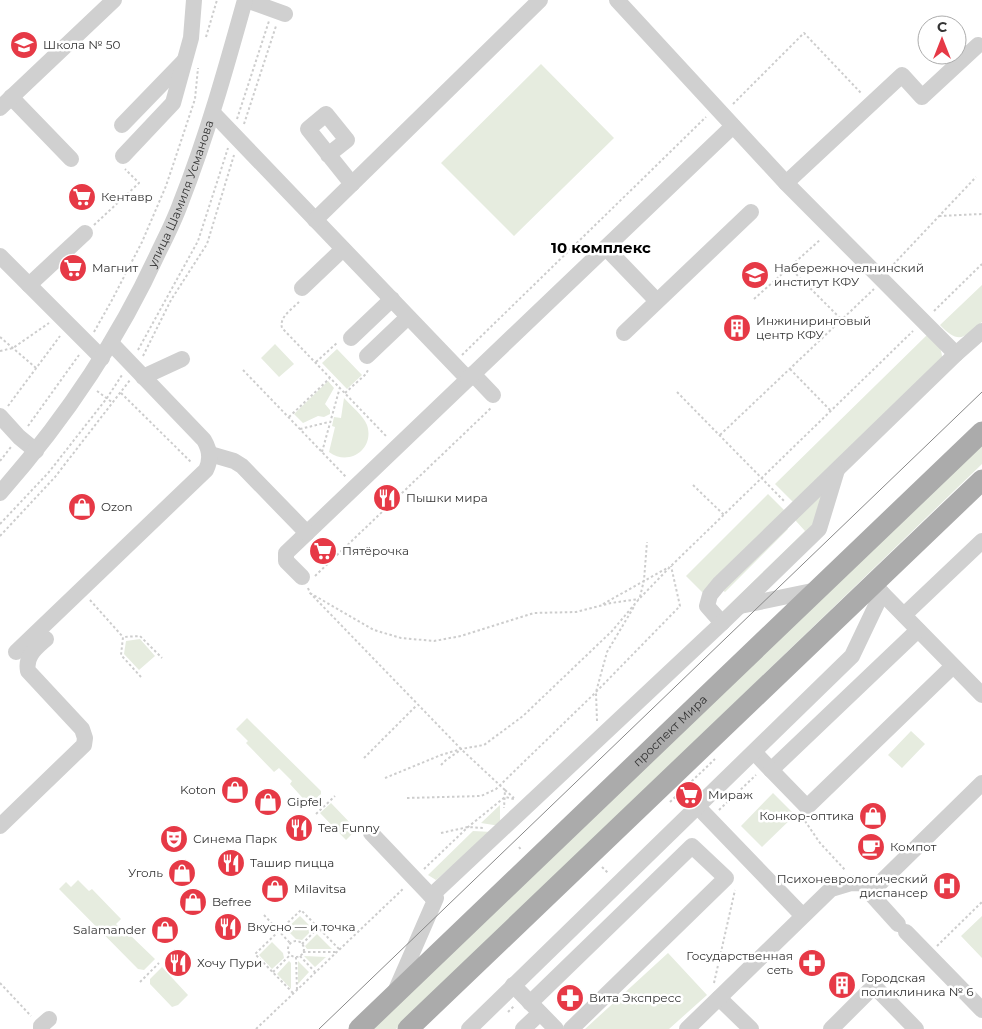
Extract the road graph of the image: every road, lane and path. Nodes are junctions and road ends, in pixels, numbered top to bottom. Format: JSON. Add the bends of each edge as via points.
{"nodes":[{"id":1,"x":114,"y":0,"type":"edge"},
{"id":2,"x":194,"y":0,"type":"edge"},
{"id":3,"x":217,"y":0,"type":"edge"},
{"id":4,"x":540,"y":0,"type":"edge"},
{"id":5,"x":617,"y":0,"type":"edge"},
{"id":6,"x":242,"y":1,"type":"edge"},
{"id":7,"x":283,"y":13,"type":"joint"},
{"id":8,"x":204,"y":44,"type":"dead end"},
{"id":9,"x":978,"y":45,"type":"dead end"},
{"id":10,"x":192,"y":61,"type":"junction"},
{"id":11,"x":6,"y":103,"type":"edge"},
{"id":12,"x":872,"y":104,"type":"junction"},
{"id":13,"x":213,"y":113,"type":"junction"},
{"id":14,"x":723,"y":116,"type":"junction"},
{"id":15,"x":122,"y":125,"type":"dead end"},
{"id":16,"x":238,"y":140,"type":"junction"},
{"id":17,"x":328,"y":155,"type":"dead end"},
{"id":18,"x":123,"y":156,"type":"joint"},
{"id":19,"x":71,"y":159,"type":"dead end"},
{"id":20,"x":976,"y":177,"type":"dead end"},
{"id":21,"x":786,"y":183,"type":"junction"},
{"id":22,"x":352,"y":184,"type":"junction"},
{"id":23,"x":751,"y":212,"type":"dead end"},
{"id":24,"x":982,"y":214,"type":"edge"},
{"id":25,"x":939,"y":216,"type":"junction"},
{"id":26,"x":315,"y":220,"type":"junction"},
{"id":27,"x":832,"y":229,"type":"junction"},
{"id":28,"x":85,"y":234,"type":"joint"},
{"id":29,"x":606,"y":248,"type":"junction"},
{"id":30,"x":343,"y":249,"type":"junction"},
{"id":31,"x":0,"y":256,"type":"edge"},
{"id":32,"x":982,"y":264,"type":"edge"},
{"id":33,"x":790,"y":267,"type":"junction"},
{"id":34,"x":883,"y":281,"type":"junction"},
{"id":35,"x":29,"y":285,"type":"junction"},
{"id":36,"x":302,"y":288,"type":"joint"},
{"id":37,"x":392,"y":299,"type":"junction"},
{"id":38,"x":754,"y":299,"type":"dead end"},
{"id":39,"x":657,"y":301,"type":"junction"},
{"id":40,"x":930,"y":314,"type":"dead end"},
{"id":41,"x":408,"y":317,"type":"junction"},
{"id":42,"x":64,"y":320,"type":"junction"},
{"id":43,"x":842,"y":320,"type":"junction"},
{"id":44,"x":917,"y":327,"type":"dead end"},
{"id":45,"x":982,"y":331,"type":"edge"},
{"id":46,"x":624,"y":332,"type":"dead end"},
{"id":47,"x":0,"y":337,"type":"edge"},
{"id":48,"x":351,"y":338,"type":"joint"},
{"id":49,"x":110,"y":343,"type":"junction"},
{"id":50,"x":87,"y":344,"type":"junction"},
{"id":51,"x":13,"y":348,"type":"junction"},
{"id":52,"x":0,"y":351,"type":"edge"},
{"id":53,"x":956,"y":354,"type":"junction"},
{"id":54,"x":367,"y":356,"type":"joint"},
{"id":55,"x":102,"y":358,"type":"junction"},
{"id":56,"x":182,"y":358,"type":"dead end"},
{"id":57,"x":316,"y":362,"type":"junction"},
{"id":58,"x":454,"y":364,"type":"junction"},
{"id":59,"x":36,"y":368,"type":"junction"},
{"id":60,"x":790,"y":368,"type":"junction"},
{"id":61,"x":243,"y":370,"type":"dead end"},
{"id":62,"x":140,"y":374,"type":"junction"},
{"id":63,"x":471,"y":377,"type":"junction"},
{"id":64,"x":330,"y":378,"type":"junction"},
{"id":65,"x":340,"y":388,"type":"junction"},
{"id":66,"x":96,"y":390,"type":"dead end"},
{"id":67,"x":677,"y":392,"type":"dead end"},
{"id":68,"x":121,"y":393,"type":"junction"},
{"id":69,"x":345,"y":393,"type":"junction"},
{"id":70,"x":495,"y":399,"type":"joint"},
{"id":71,"x":113,"y":403,"type":"junction"},
{"id":72,"x":831,"y":411,"type":"junction"},
{"id":73,"x":0,"y":416,"type":"edge"},
{"id":74,"x":288,"y":417,"type":"junction"},
{"id":75,"x":330,"y":422,"type":"junction"},
{"id":76,"x":300,"y":429,"type":"junction"},
{"id":77,"x":982,"y":432,"type":"edge"},
{"id":78,"x":720,"y":435,"type":"junction"},
{"id":79,"x":20,"y":437,"type":"junction"},
{"id":80,"x":397,"y":447,"type":"junction"},
{"id":81,"x":36,"y":451,"type":"junction"},
{"id":82,"x":322,"y":452,"type":"junction"},
{"id":83,"x":210,"y":454,"type":"junction"},
{"id":84,"x":0,"y":461,"type":"edge"},
{"id":85,"x":837,"y":470,"type":"junction"},
{"id":86,"x":203,"y":474,"type":"junction"},
{"id":87,"x":761,"y":479,"type":"junction"},
{"id":88,"x":982,"y":480,"type":"edge"},
{"id":89,"x":694,"y":485,"type":"dead end"},
{"id":90,"x":355,"y":487,"type":"junction"},
{"id":91,"x":0,"y":493,"type":"edge"},
{"id":92,"x":724,"y":515,"type":"junction"},
{"id":93,"x":791,"y":518,"type":"junction"},
{"id":94,"x":144,"y":530,"type":"junction"},
{"id":95,"x":307,"y":532,"type":"junction"},
{"id":96,"x":0,"y":536,"type":"edge"},
{"id":97,"x":982,"y":541,"type":"edge"},
{"id":98,"x":647,"y":542,"type":"dead end"},
{"id":99,"x":671,"y":566,"type":"junction"},
{"id":100,"x":307,"y":580,"type":"junction"},
{"id":101,"x":644,"y":580,"type":"junction"},
{"id":102,"x":877,"y":589,"type":"junction"},
{"id":103,"x":817,"y":590,"type":"junction"},
{"id":104,"x":310,"y":593,"type":"junction"},
{"id":105,"x":88,"y":598,"type":"junction"},
{"id":106,"x":639,"y":599,"type":"junction"},
{"id":107,"x":599,"y":606,"type":"junction"},
{"id":108,"x":740,"y":606,"type":"junction"},
{"id":109,"x":904,"y":615,"type":"junction"},
{"id":110,"x":722,"y":623,"type":"junction"},
{"id":111,"x":918,"y":630,"type":"junction"},
{"id":112,"x":123,"y":637,"type":"junction"},
{"id":113,"x":16,"y":652,"type":"dead end"},
{"id":114,"x":162,"y":658,"type":"dead end"},
{"id":115,"x":953,"y":666,"type":"junction"},
{"id":116,"x":141,"y":677,"type":"dead end"},
{"id":117,"x":596,"y":692,"type":"junction"},
{"id":118,"x":982,"y":695,"type":"edge"},
{"id":119,"x":418,"y":704,"type":"junction"},
{"id":120,"x":598,"y":739,"type":"junction"},
{"id":121,"x":461,"y":749,"type":"junction"},
{"id":122,"x":754,"y":752,"type":"junction"},
{"id":123,"x":364,"y":758,"type":"dead end"},
{"id":124,"x":441,"y":765,"type":"dead end"},
{"id":125,"x":768,"y":767,"type":"junction"},
{"id":126,"x":385,"y":778,"type":"dead end"},
{"id":127,"x":982,"y":783,"type":"edge"},
{"id":128,"x":500,"y":785,"type":"junction"},
{"id":129,"x":335,"y":796,"type":"dead end"},
{"id":130,"x":505,"y":797,"type":"junction"},
{"id":131,"x":407,"y":798,"type":"dead end"},
{"id":132,"x":516,"y":800,"type":"dead end"},
{"id":133,"x":698,"y":807,"type":"junction"},
{"id":134,"x":316,"y":814,"type":"dead end"},
{"id":135,"x":802,"y":816,"type":"dead end"},
{"id":136,"x":710,"y":819,"type":"junction"},
{"id":137,"x":0,"y":826,"type":"edge"},
{"id":138,"x":468,"y":827,"type":"junction"},
{"id":139,"x":675,"y":829,"type":"junction"},
{"id":140,"x":503,"y":830,"type":"junction"},
{"id":141,"x":371,"y":833,"type":"dead end"},
{"id":142,"x":441,"y":833,"type":"dead end"},
{"id":143,"x":692,"y":846,"type":"junction"},
{"id":144,"x":519,"y":847,"type":"dead end"},
{"id":145,"x":522,"y":851,"type":"dead end"},
{"id":146,"x":414,"y":878,"type":"junction"},
{"id":147,"x":726,"y":878,"type":"junction"},
{"id":148,"x":856,"y":883,"type":"junction"},
{"id":149,"x":879,"y":884,"type":"junction"},
{"id":150,"x":431,"y":896,"type":"junction"},
{"id":151,"x":982,"y":902,"type":"edge"},
{"id":152,"x":264,"y":915,"type":"dead end"},
{"id":153,"x":802,"y":915,"type":"junction"},
{"id":154,"x":319,"y":928,"type":"junction"},
{"id":155,"x":279,"y":931,"type":"junction"},
{"id":156,"x":290,"y":943,"type":"junction"},
{"id":157,"x":302,"y":944,"type":"junction"},
{"id":158,"x":338,"y":951,"type":"junction"},
{"id":159,"x":303,"y":952,"type":"junction"},
{"id":160,"x":290,"y":955,"type":"junction"},
{"id":161,"x":928,"y":955,"type":"junction"},
{"id":162,"x":300,"y":956,"type":"junction"},
{"id":163,"x":296,"y":957,"type":"junction"},
{"id":164,"x":159,"y":963,"type":"dead end"},
{"id":165,"x":273,"y":972,"type":"junction"},
{"id":166,"x":315,"y":972,"type":"junction"},
{"id":167,"x":140,"y":982,"type":"dead end"},
{"id":168,"x":0,"y":983,"type":"edge"},
{"id":169,"x":297,"y":990,"type":"junction"},
{"id":170,"x":294,"y":993,"type":"junction"},
{"id":171,"x":393,"y":996,"type":"junction"},
{"id":172,"x":720,"y":997,"type":"junction"},
{"id":173,"x":527,"y":999,"type":"junction"},
{"id":174,"x":982,"y":1010,"type":"edge"},
{"id":175,"x":504,"y":1016,"type":"dead end"},
{"id":176,"x":42,"y":1022,"type":"edge"},
{"id":177,"x":256,"y":1029,"type":"edge"},
{"id":178,"x":359,"y":1029,"type":"edge"},
{"id":179,"x":408,"y":1029,"type":"edge"},
{"id":180,"x":469,"y":1029,"type":"edge"},
{"id":181,"x":523,"y":1029,"type":"edge"},
{"id":182,"x":556,"y":1029,"type":"edge"},
{"id":183,"x":571,"y":1029,"type":"edge"},
{"id":184,"x":686,"y":1029,"type":"edge"},
{"id":185,"x":751,"y":1029,"type":"edge"},
{"id":186,"x":831,"y":1029,"type":"edge"},
{"id":187,"x":916,"y":1029,"type":"edge"}],
"edges":[{"from":1,"to":11,"type":"street"},
{"from":2,"to":10,"type":"street"},
{"from":3,"to":8,"type":"path"},
{"from":4,"to":22,"type":"street"},
{"from":5,"to":14,"type":"street"},
{"from":6,"to":7,"type":"street"},
{"from":6,"to":13,"type":"street","name":"улица Шамиля Усманова"},
{"from":7,"to":16,"type":"path"},
{"from":9,"to":12,"type":"street","via":[[922,96],[902,75]]},
{"from":10,"to":15,"type":"street"},
{"from":10,"to":18,"type":"street","via":[[173,103]]},
{"from":10,"to":50,"type":"path","via":[[195,99],[166,186],[142,242]]},
{"from":11,"to":19,"type":"street"},
{"from":12,"to":14,"type":"path","via":[[804,34]]},
{"from":12,"to":21,"type":"street"},
{"from":13,"to":16,"type":"street"},
{"from":13,"to":49,"type":"street","name":"улица Шамиля Усманова","via":[[181,204],[151,269]]},
{"from":14,"to":21,"type":"street"},
{"from":14,"to":29,"type":"street"},
{"from":14,"to":58,"type":"path"},
{"from":16,"to":26,"type":"street"},
{"from":16,"to":62,"type":"path","via":[[207,244],[171,300]]},
{"from":17,"to":22,"type":"street"},
{"from":18,"to":28,"type":"path","via":[[118,160],[138,183]]},
{"from":20,"to":25,"type":"path"},
{"from":21,"to":27,"type":"street"},
{"from":22,"to":26,"type":"street"},
{"from":23,"to":39,"type":"street"},
{"from":24,"to":25,"type":"path"},
{"from":25,"to":34,"type":"path","via":[[888,270]]},
{"from":26,"to":30,"type":"street"},
{"from":27,"to":33,"type":"path"},
{"from":27,"to":34,"type":"street"},
{"from":28,"to":35,"type":"street"},
{"from":29,"to":39,"type":"street"},
{"from":29,"to":63,"type":"street"},
{"from":30,"to":36,"type":"street"},
{"from":30,"to":37,"type":"street"},
{"from":31,"to":35,"type":"street"},
{"from":32,"to":40,"type":"path"},
{"from":33,"to":38,"type":"path"},
{"from":33,"to":43,"type":"path"},
{"from":34,"to":43,"type":"path"},
{"from":34,"to":53,"type":"street"},
{"from":35,"to":42,"type":"street"},
{"from":36,"to":57,"type":"path","via":[[300,302],[282,318],[281,323],[282,328]]},
{"from":37,"to":41,"type":"street"},
{"from":37,"to":48,"type":"street"},
{"from":39,"to":46,"type":"street"},
{"from":41,"to":54,"type":"street"},
{"from":41,"to":58,"type":"street"},
{"from":42,"to":50,"type":"street"},
{"from":42,"to":51,"type":"path"},
{"from":42,"to":59,"type":"path"},
{"from":43,"to":60,"type":"path"},
{"from":44,"to":72,"type":"path"},
{"from":45,"to":53,"type":"street"},
{"from":47,"to":51,"type":"path"},
{"from":48,"to":57,"type":"path","via":[[338,342]]},
{"from":49,"to":55,"type":"street","name":"улица Шамиля Усманова"},
{"from":49,"to":62,"type":"street"},
{"from":50,"to":55,"type":"street"},
{"from":50,"to":79,"type":"path"},
{"from":51,"to":52,"type":"path"},
{"from":51,"to":59,"type":"path"},
{"from":53,"to":85,"type":"street"},
{"from":54,"to":69,"type":"path","via":[[367,371]]},
{"from":55,"to":81,"type":"street","name":"улица Шамиля Усманова"},
{"from":56,"to":62,"type":"street"},
{"from":57,"to":64,"type":"path"},
{"from":58,"to":63,"type":"street"},
{"from":59,"to":73,"type":"path"},
{"from":60,"to":72,"type":"path"},
{"from":60,"to":78,"type":"path"},
{"from":61,"to":74,"type":"path"},
{"from":62,"to":68,"type":"path"},
{"from":62,"to":83,"type":"street","via":[[204,440]]},
{"from":63,"to":70,"type":"street"},
{"from":63,"to":80,"type":"street"},
{"from":64,"to":65,"type":"path"},
{"from":64,"to":74,"type":"path"},
{"from":65,"to":69,"type":"path"},
{"from":65,"to":75,"type":"path"},
{"from":66,"to":71,"type":"path"},
{"from":67,"to":78,"type":"path"},
{"from":68,"to":71,"type":"path"},
{"from":68,"to":86,"type":"path"},
{"from":69,"to":80,"type":"path"},
{"from":70,"to":100,"type":"path"},
{"from":71,"to":96,"type":"path","via":[[55,477]]},
{"from":72,"to":87,"type":"path"},
{"from":73,"to":79,"type":"street"},
{"from":74,"to":76,"type":"path"},
{"from":75,"to":76,"type":"path"},
{"from":75,"to":82,"type":"path"},
{"from":76,"to":82,"type":"path"},
{"from":77,"to":103,"type":"main road","name":"проспект Мира"},
{"from":78,"to":87,"type":"path"},
{"from":79,"to":81,"type":"street"},
{"from":79,"to":84,"type":"path"},
{"from":80,"to":90,"type":"street"},
{"from":81,"to":91,"type":"street","name":"улица Шамиля Усманова"},
{"from":82,"to":90,"type":"path"},
{"from":83,"to":86,"type":"street"},
{"from":83,"to":95,"type":"street","via":[[242,466]]},
{"from":85,"to":93,"type":"street"},
{"from":85,"to":108,"type":"street","via":[[819,529]]},
{"from":86,"to":94,"type":"street","via":[[187,496]]},
{"from":87,"to":92,"type":"path"},
{"from":87,"to":93,"type":"path"},
{"from":88,"to":102,"type":"main road"},
{"from":89,"to":92,"type":"path"},
{"from":90,"to":95,"type":"street"},
{"from":92,"to":99,"type":"path"},
{"from":93,"to":110,"type":"street","via":[[714,598]]},
{"from":94,"to":105,"type":"street","via":[[151,536]]},
{"from":94,"to":113,"type":"street"},
{"from":95,"to":100,"type":"street","via":[[285,555],[286,561]]},
{"from":97,"to":109,"type":"street"},
{"from":98,"to":101,"type":"path"},
{"from":99,"to":101,"type":"path"},
{"from":99,"to":106,"type":"path"},
{"from":99,"to":117,"type":"path","via":[[680,606]]},
{"from":100,"to":104,"type":"path"},
{"from":101,"to":106,"type":"path"},
{"from":101,"to":107,"type":"path"},
{"from":102,"to":109,"type":"street"},
{"from":102,"to":122,"type":"street","via":[[852,656]]},
{"from":102,"to":179,"type":"main road"},
{"from":103,"to":108,"type":"street"},
{"from":103,"to":171,"type":"main road","name":"проспект Мира"},
{"from":104,"to":107,"type":"path","via":[[374,630],[401,638],[434,641],[534,613],[576,612]]},
{"from":104,"to":119,"type":"path"},
{"from":105,"to":112,"type":"path"},
{"from":105,"to":137,"type":"street","via":[[31,653],[27,665],[32,676],[82,729],[84,745]]},
{"from":106,"to":107,"type":"path"},
{"from":106,"to":117,"type":"path","via":[[607,652]]},
{"from":106,"to":121,"type":"path","via":[[612,631],[523,716],[484,745]]},
{"from":108,"to":110,"type":"street"},
{"from":109,"to":111,"type":"street"},
{"from":110,"to":120,"type":"street"},
{"from":111,"to":115,"type":"street"},
{"from":111,"to":125,"type":"street"},
{"from":112,"to":114,"type":"path","via":[[140,636]]},
{"from":112,"to":116,"type":"path","via":[[121,655]]},
{"from":115,"to":118,"type":"street"},
{"from":115,"to":125,"type":"street","via":[[807,807]]},
{"from":117,"to":120,"type":"path"},
{"from":117,"to":128,"type":"path"},
{"from":119,"to":121,"type":"path"},
{"from":119,"to":123,"type":"path"},
{"from":120,"to":140,"type":"street"},
{"from":121,"to":124,"type":"path"},
{"from":121,"to":126,"type":"path"},
{"from":121,"to":128,"type":"path"},
{"from":122,"to":125,"type":"street"},
{"from":122,"to":133,"type":"street"},
{"from":125,"to":136,"type":"path"},
{"from":127,"to":149,"type":"street"},
{"from":128,"to":130,"type":"path","via":[[505,790]]},
{"from":128,"to":131,"type":"path","via":[[481,796]]},
{"from":129,"to":134,"type":"path"},
{"from":130,"to":132,"type":"path"},
{"from":130,"to":138,"type":"path"},
{"from":130,"to":140,"type":"path"},
{"from":133,"to":136,"type":"street"},
{"from":133,"to":139,"type":"street"},
{"from":135,"to":148,"type":"path","via":[[820,843]]},
{"from":136,"to":153,"type":"street"},
{"from":138,"to":140,"type":"path"},
{"from":138,"to":142,"type":"path"},
{"from":138,"to":146,"type":"path"},
{"from":139,"to":143,"type":"street"},
{"from":139,"to":173,"type":"street"},
{"from":140,"to":150,"type":"street"},
{"from":141,"to":146,"type":"street"},
{"from":143,"to":147,"type":"street"},
{"from":143,"to":173,"type":"street"},
{"from":144,"to":145,"type":"path"},
{"from":146,"to":150,"type":"street"},
{"from":146,"to":158,"type":"path"},
{"from":147,"to":172,"type":"path","via":[[735,888],[714,984]]},
{"from":147,"to":183,"type":"street"},
{"from":148,"to":149,"type":"street"},
{"from":148,"to":153,"type":"street","via":[[830,889]]},
{"from":149,"to":161,"type":"street","via":[[870,893]]},
{"from":150,"to":171,"type":"street","via":[[436,898]]},
{"from":151,"to":161,"type":"path"},
{"from":152,"to":155,"type":"path"},
{"from":153,"to":172,"type":"street"},
{"from":154,"to":155,"type":"path","via":[[301,910]]},
{"from":154,"to":157,"type":"path"},
{"from":154,"to":158,"type":"path"},
{"from":155,"to":156,"type":"path"},
{"from":155,"to":165,"type":"path","via":[[255,954]]},
{"from":156,"to":157,"type":"path"},
{"from":156,"to":160,"type":"path"},
{"from":157,"to":159,"type":"path"},
{"from":158,"to":159,"type":"path"},
{"from":158,"to":166,"type":"path"},
{"from":159,"to":162,"type":"path"},
{"from":160,"to":163,"type":"path"},
{"from":160,"to":165,"type":"path"},
{"from":161,"to":174,"type":"street"},
{"from":162,"to":163,"type":"path"},
{"from":162,"to":166,"type":"path"},
{"from":163,"to":169,"type":"path"},
{"from":164,"to":167,"type":"path"},
{"from":165,"to":170,"type":"path"},
{"from":166,"to":169,"type":"path"},
{"from":168,"to":176,"type":"path"},
{"from":169,"to":170,"type":"path"},
{"from":170,"to":177,"type":"path"},
{"from":171,"to":178,"type":"main road","name":"проспект Мира"},
{"from":172,"to":184,"type":"street"},
{"from":172,"to":185,"type":"street"},
{"from":173,"to":175,"type":"path"},
{"from":173,"to":180,"type":"street"},
{"from":173,"to":181,"type":"street"},
{"from":173,"to":182,"type":"street"},
{"from":186,"to":187,"type":"street","via":[[874,986]]}]}
